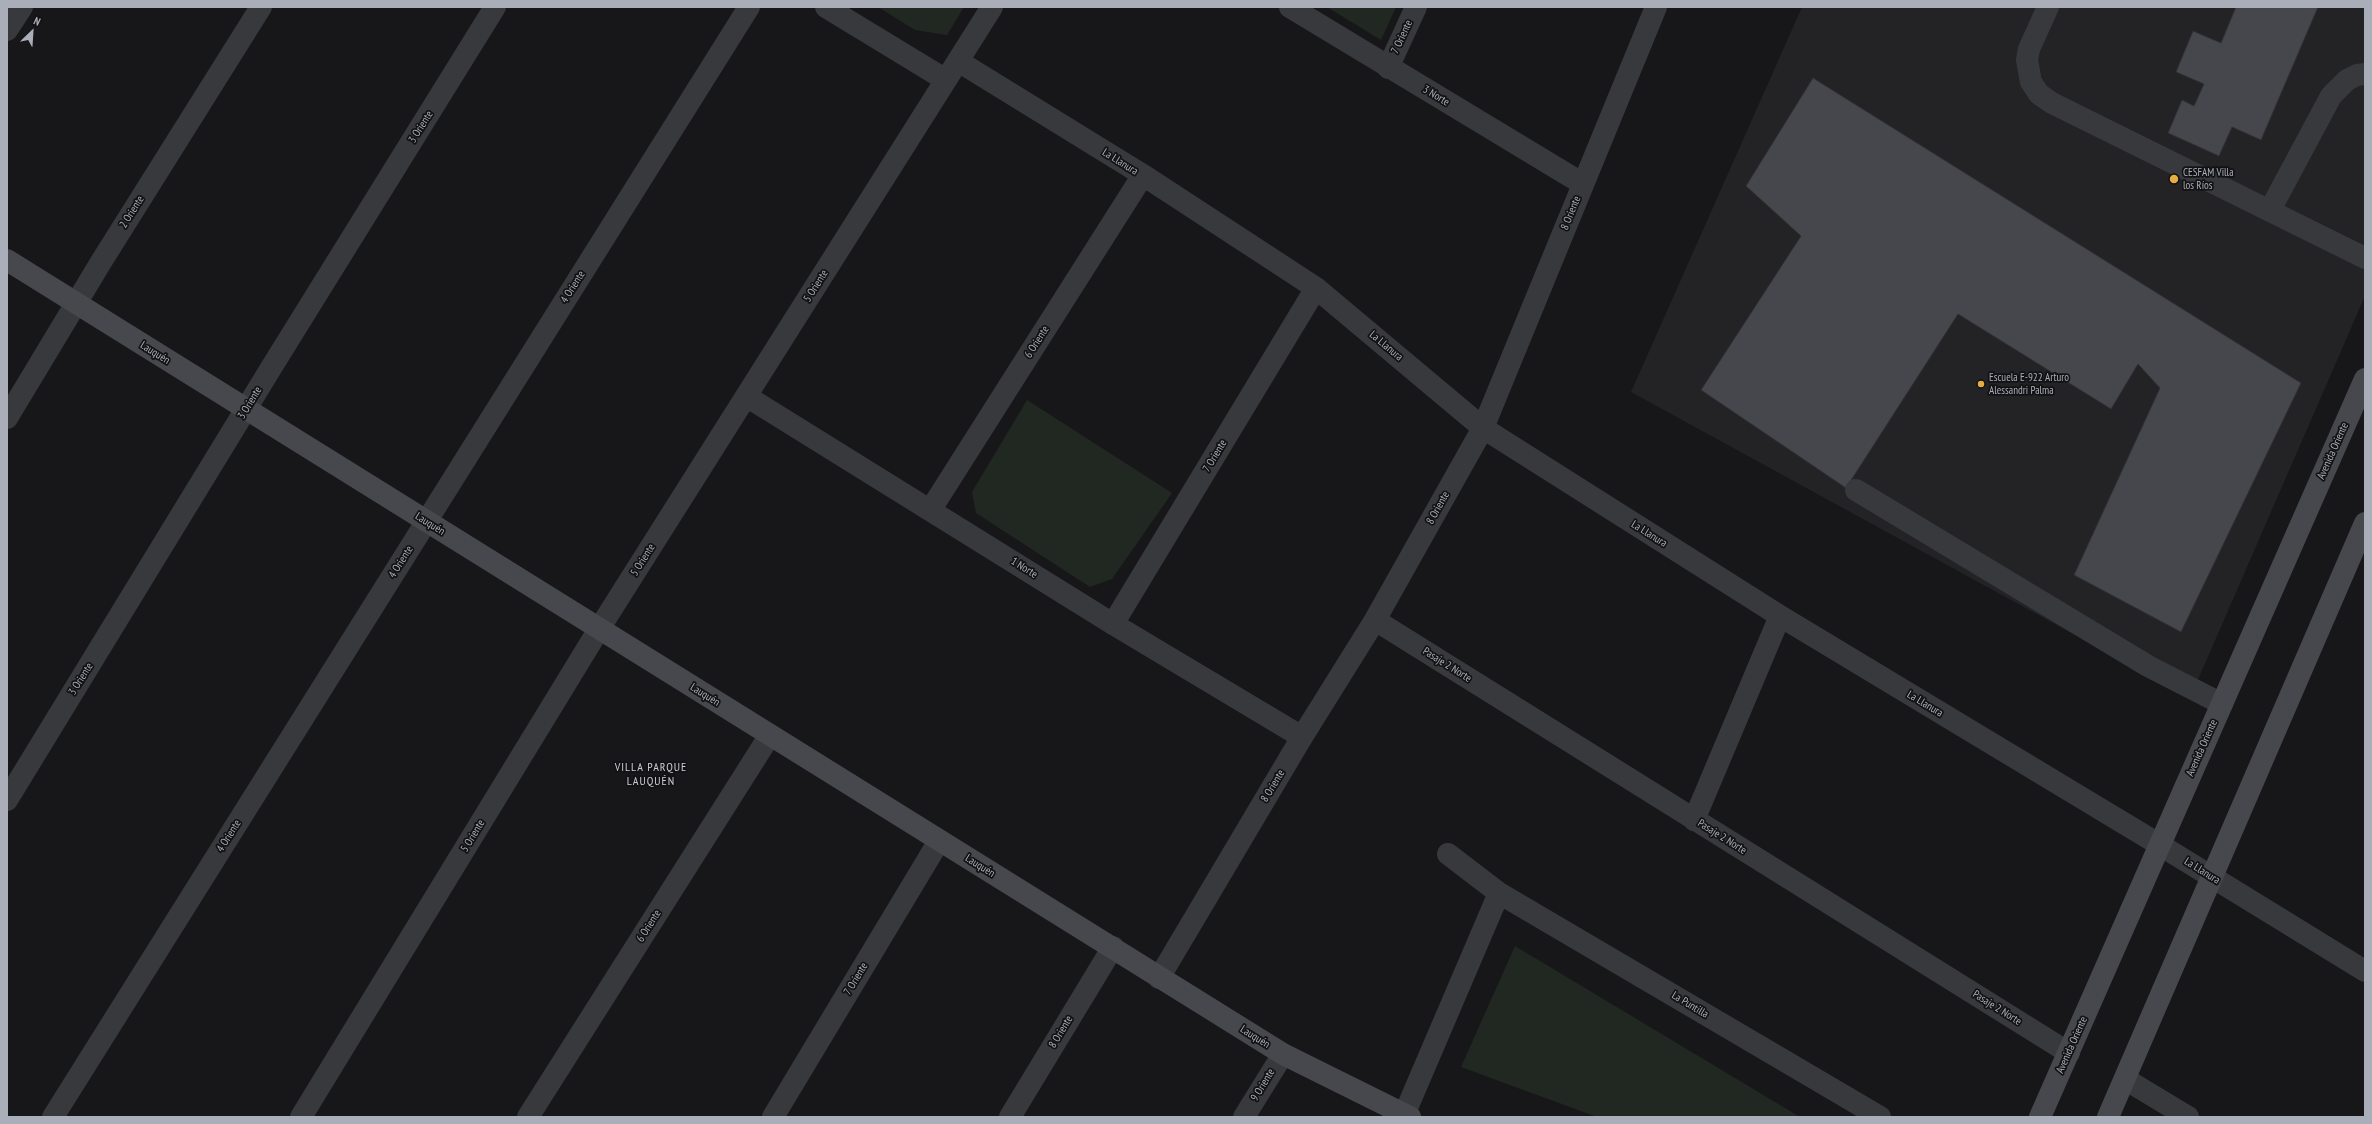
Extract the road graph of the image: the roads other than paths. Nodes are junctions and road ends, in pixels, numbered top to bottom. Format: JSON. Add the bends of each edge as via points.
{"nodes":[{"id":1,"x":22,"y":7,"type":"edge"},
{"id":2,"x":261,"y":7,"type":"edge"},
{"id":3,"x":496,"y":7,"type":"edge"},
{"id":4,"x":749,"y":7,"type":"edge"},
{"id":5,"x":826,"y":7,"type":"edge"},
{"id":6,"x":992,"y":7,"type":"edge"},
{"id":7,"x":1290,"y":7,"type":"edge"},
{"id":8,"x":1416,"y":7,"type":"edge"},
{"id":9,"x":1656,"y":7,"type":"edge"},
{"id":10,"x":2048,"y":7,"type":"edge"},
{"id":11,"x":7,"y":30,"type":"edge"},
{"id":12,"x":958,"y":61,"type":"junction"},
{"id":13,"x":1388,"y":68,"type":"junction"},
{"id":14,"x":2365,"y":74,"type":"edge"},
{"id":15,"x":946,"y":80,"type":"junction"},
{"id":16,"x":1143,"y":175,"type":"junction"},
{"id":17,"x":1583,"y":184,"type":"junction"},
{"id":18,"x":2270,"y":210,"type":"junction"},
{"id":19,"x":2365,"y":258,"type":"edge"},
{"id":20,"x":7,"y":260,"type":"edge"},
{"id":21,"x":1316,"y":288,"type":"junction"},
{"id":22,"x":76,"y":304,"type":"junction"},
{"id":23,"x":2365,"y":379,"type":"edge"},
{"id":24,"x":746,"y":396,"type":"junction"},
{"id":25,"x":247,"y":410,"type":"junction"},
{"id":26,"x":7,"y":418,"type":"edge"},
{"id":27,"x":1483,"y":428,"type":"junction"},
{"id":28,"x":1856,"y":490,"type":"dead end"},
{"id":29,"x":931,"y":509,"type":"junction"},
{"id":30,"x":426,"y":522,"type":"junction"},
{"id":31,"x":2365,"y":523,"type":"edge"},
{"id":32,"x":1780,"y":616,"type":"junction"},
{"id":33,"x":1375,"y":620,"type":"junction"},
{"id":34,"x":1113,"y":624,"type":"junction"},
{"id":35,"x":599,"y":629,"type":"junction"},
{"id":36,"x":2222,"y":704,"type":"junction"},
{"id":37,"x":770,"y":735,"type":"junction"},
{"id":38,"x":1302,"y":738,"type":"junction"},
{"id":39,"x":7,"y":800,"type":"edge"},
{"id":40,"x":1694,"y":820,"type":"junction"},
{"id":41,"x":939,"y":841,"type":"junction"},
{"id":42,"x":2160,"y":845,"type":"junction"},
{"id":43,"x":1448,"y":854,"type":"dead end"},
{"id":44,"x":2212,"y":877,"type":"junction"},
{"id":45,"x":1500,"y":893,"type":"junction"},
{"id":46,"x":1113,"y":947,"type":"junction"},
{"id":47,"x":2365,"y":971,"type":"edge"},
{"id":48,"x":1159,"y":978,"type":"junction"},
{"id":49,"x":2069,"y":1053,"type":"junction"},
{"id":50,"x":1283,"y":1054,"type":"junction"},
{"id":51,"x":2125,"y":1079,"type":"junction"},
{"id":52,"x":1407,"y":1116,"type":"edge"},
{"id":53,"x":53,"y":1117,"type":"edge"},
{"id":54,"x":301,"y":1117,"type":"edge"},
{"id":55,"x":528,"y":1117,"type":"edge"},
{"id":56,"x":772,"y":1117,"type":"edge"},
{"id":57,"x":1010,"y":1117,"type":"edge"},
{"id":58,"x":1244,"y":1117,"type":"edge"},
{"id":59,"x":1880,"y":1117,"type":"edge"},
{"id":60,"x":2040,"y":1117,"type":"edge"},
{"id":61,"x":2108,"y":1117,"type":"edge"},
{"id":62,"x":2188,"y":1117,"type":"edge"}],
"edges":[{"from":1,"to":11,"type":"street"},
{"from":2,"to":22,"type":"street","name":"2 Oriente"},
{"from":3,"to":25,"type":"street","name":"3 Oriente"},
{"from":4,"to":30,"type":"street","name":"4 Oriente"},
{"from":5,"to":15,"type":"street"},
{"from":6,"to":12,"type":"street","name":"5 Oriente"},
{"from":7,"to":13,"type":"street","name":"3 Norte"},
{"from":8,"to":13,"type":"street","name":"7 Oriente"},
{"from":9,"to":17,"type":"street","name":"8 Oriente"},
{"from":10,"to":18,"type":"street","via":[[2029,49],[2027,60],[2031,82],[2039,94],[2052,103]]},
{"from":12,"to":15,"type":"street","name":"5 Oriente"},
{"from":12,"to":16,"type":"street","name":"La Llanura"},
{"from":13,"to":17,"type":"street","name":"3 Norte"},
{"from":14,"to":18,"type":"street","via":[[2347,80],[2331,96]]},
{"from":15,"to":24,"type":"street","name":"5 Oriente"},
{"from":16,"to":21,"type":"street","name":"La Llanura"},
{"from":16,"to":29,"type":"street","name":"6 Oriente"},
{"from":17,"to":27,"type":"street","name":"8 Oriente"},
{"from":18,"to":19,"type":"street"},
{"from":20,"to":22,"type":"street","name":"Lauquén"},
{"from":21,"to":27,"type":"street","name":"La Llanura"},
{"from":21,"to":34,"type":"street","name":"7 Oriente"},
{"from":22,"to":25,"type":"street","name":"Lauquén"},
{"from":22,"to":26,"type":"street","name":"2 Oriente"},
{"from":23,"to":36,"type":"street","name":"Avenida Oriente"},
{"from":24,"to":29,"type":"street","name":"1 Norte"},
{"from":24,"to":35,"type":"street","name":"5 Oriente"},
{"from":25,"to":30,"type":"street","name":"Lauquén"},
{"from":25,"to":39,"type":"street","name":"3 Oriente"},
{"from":27,"to":32,"type":"street","name":"La Llanura"},
{"from":27,"to":33,"type":"street","name":"8 Oriente"},
{"from":28,"to":36,"type":"street","via":[[2148,666]]},
{"from":29,"to":34,"type":"street","name":"1 Norte"},
{"from":30,"to":35,"type":"street","name":"Lauquén"},
{"from":30,"to":53,"type":"street","name":"4 Oriente"},
{"from":31,"to":44,"type":"street"},
{"from":32,"to":40,"type":"street"},
{"from":32,"to":42,"type":"street","name":"La Llanura"},
{"from":33,"to":38,"type":"street","name":"8 Oriente"},
{"from":33,"to":40,"type":"street","name":"Pasaje 2 Norte"},
{"from":34,"to":38,"type":"street","name":"1 Norte"},
{"from":35,"to":37,"type":"street","name":"Lauquén"},
{"from":35,"to":54,"type":"street","name":"5 Oriente"},
{"from":36,"to":42,"type":"street","name":"Avenida Oriente"},
{"from":37,"to":41,"type":"street","name":"Lauquén"},
{"from":37,"to":55,"type":"street","name":"6 Oriente"},
{"from":38,"to":48,"type":"street","name":"8 Oriente"},
{"from":40,"to":49,"type":"street","name":"Pasaje 2 Norte"},
{"from":41,"to":46,"type":"street","name":"Lauquén"},
{"from":41,"to":56,"type":"street","name":"7 Oriente"},
{"from":42,"to":44,"type":"street","name":"La Llanura"},
{"from":42,"to":49,"type":"street","name":"Avenida Oriente"},
{"from":43,"to":45,"type":"street","name":"La Puntilla"},
{"from":44,"to":47,"type":"street","name":"La Llanura"},
{"from":44,"to":51,"type":"street"},
{"from":45,"to":52,"type":"street"},
{"from":45,"to":59,"type":"street","name":"La Puntilla"},
{"from":46,"to":48,"type":"street","name":"Lauquén"},
{"from":46,"to":57,"type":"street","name":"8 Oriente"},
{"from":48,"to":50,"type":"street","name":"Lauquén"},
{"from":49,"to":60,"type":"street","name":"Avenida Oriente"},
{"from":50,"to":52,"type":"street","name":"Lauquén"},
{"from":50,"to":58,"type":"street","name":"9 Oriente"},
{"from":51,"to":61,"type":"street"},
{"from":51,"to":62,"type":"street"}]}
